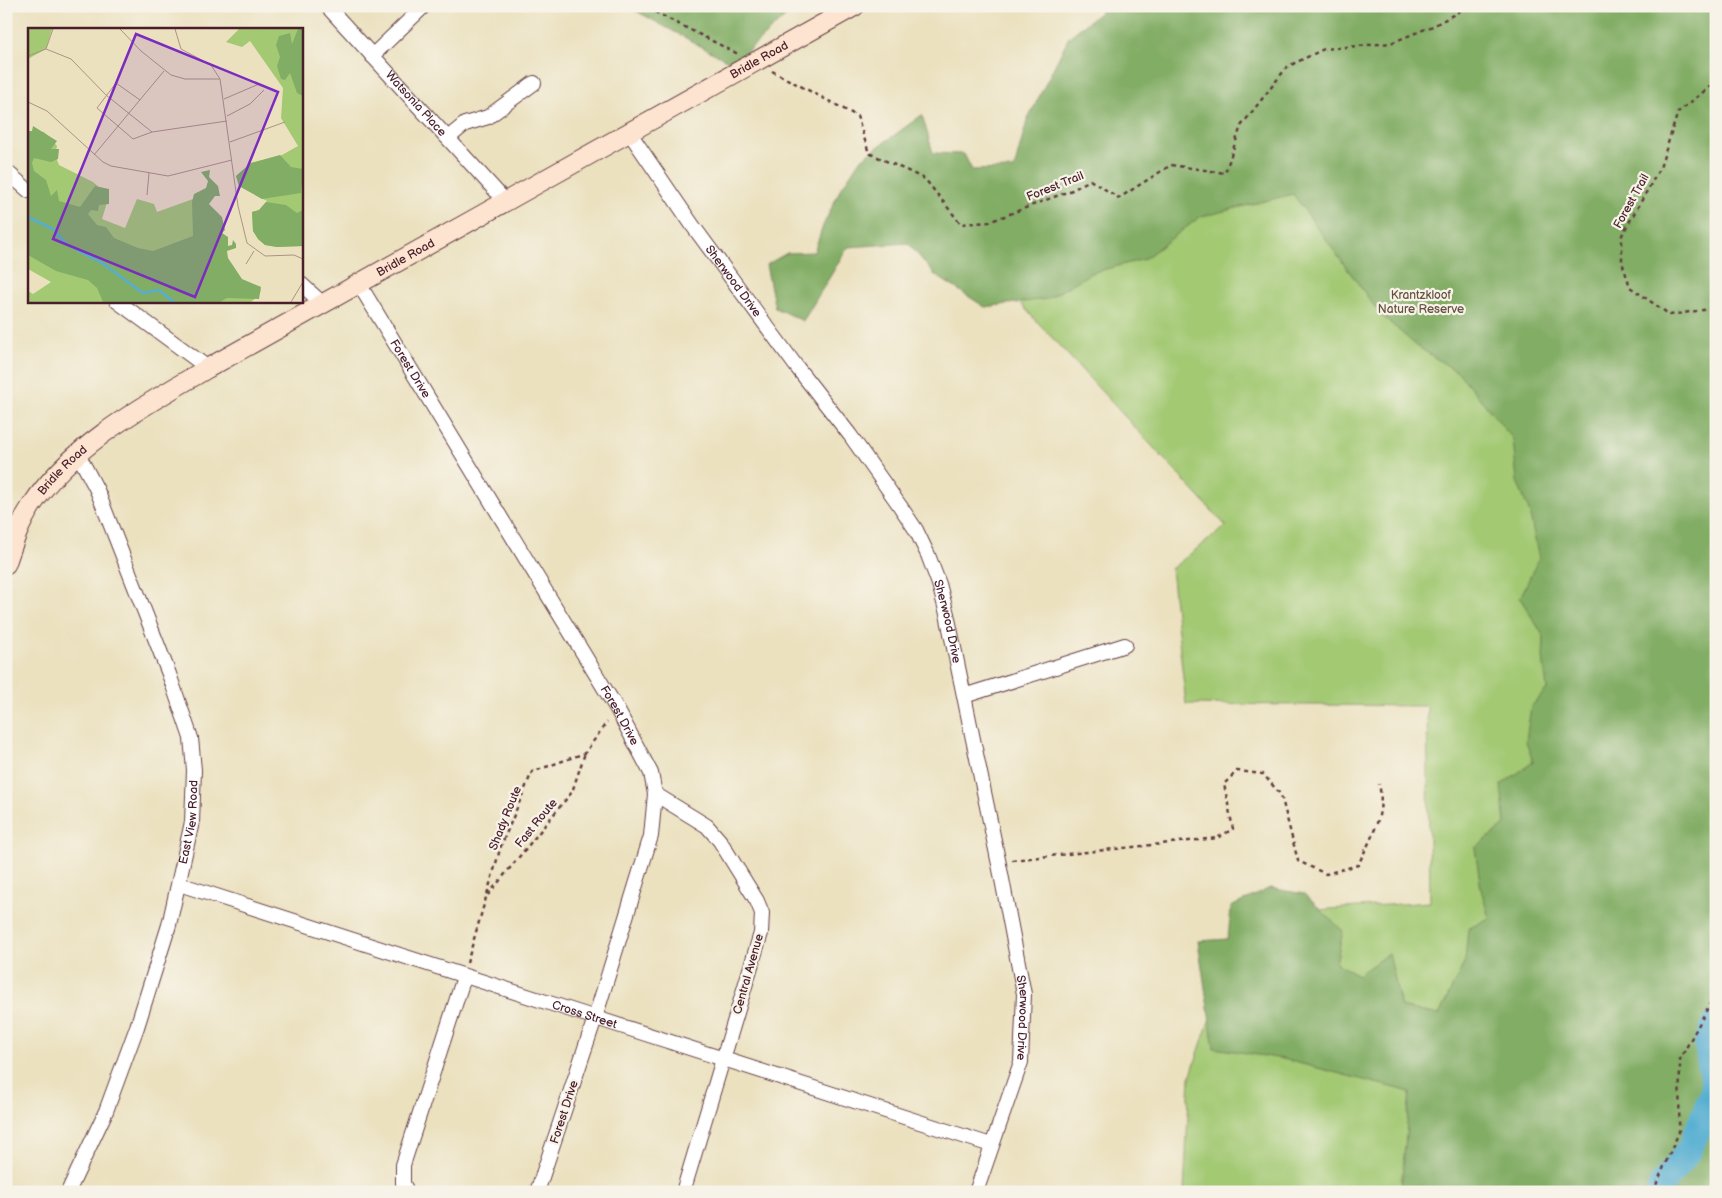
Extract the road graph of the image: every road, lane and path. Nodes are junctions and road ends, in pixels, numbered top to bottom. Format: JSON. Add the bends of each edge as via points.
{"nodes":[{"id":1,"x":327,"y":6,"type":"edge"},
{"id":2,"x":424,"y":6,"type":"edge"},
{"id":3,"x":640,"y":6,"type":"edge"},
{"id":4,"x":856,"y":6,"type":"edge"},
{"id":5,"x":1468,"y":6,"type":"edge"},
{"id":6,"x":372,"y":56,"type":"junction"},
{"id":7,"x":755,"y":62,"type":"junction"},
{"id":8,"x":1716,"y":79,"type":"edge"},
{"id":9,"x":534,"y":82,"type":"dead end"},
{"id":10,"x":629,"y":132,"type":"junction"},
{"id":11,"x":448,"y":138,"type":"junction"},
{"id":12,"x":6,"y":171,"type":"edge"},
{"id":13,"x":28,"y":190,"type":"edge"},
{"id":14,"x":506,"y":202,"type":"junction"},
{"id":15,"x":358,"y":284,"type":"junction"},
{"id":16,"x":302,"y":285,"type":"edge"},
{"id":17,"x":118,"y":302,"type":"edge"},
{"id":18,"x":323,"y":304,"type":"junction"},
{"id":19,"x":1716,"y":308,"type":"edge"},
{"id":20,"x":208,"y":368,"type":"junction"},
{"id":21,"x":78,"y":454,"type":"junction"},
{"id":22,"x":6,"y":564,"type":"edge"},
{"id":23,"x":1125,"y":646,"type":"dead end"},
{"id":24,"x":964,"y":696,"type":"junction"},
{"id":25,"x":617,"y":708,"type":"junction"},
{"id":26,"x":585,"y":753,"type":"junction"},
{"id":27,"x":1379,"y":784,"type":"dead end"},
{"id":28,"x":655,"y":794,"type":"junction"},
{"id":29,"x":998,"y":861,"type":"junction"},
{"id":30,"x":178,"y":884,"type":"junction"},
{"id":31,"x":487,"y":896,"type":"junction"},
{"id":32,"x":464,"y":977,"type":"junction"},
{"id":33,"x":1716,"y":993,"type":"edge"},
{"id":34,"x":595,"y":1018,"type":"junction"},
{"id":35,"x":724,"y":1058,"type":"junction"},
{"id":36,"x":991,"y":1144,"type":"junction"},
{"id":37,"x":68,"y":1192,"type":"edge"},
{"id":38,"x":408,"y":1192,"type":"edge"},
{"id":39,"x":538,"y":1192,"type":"edge"},
{"id":40,"x":683,"y":1192,"type":"edge"},
{"id":41,"x":976,"y":1192,"type":"edge"},
{"id":42,"x":1653,"y":1192,"type":"edge"}],
"edges":[{"from":1,"to":6,"type":"street","name":"Watsonia Place"},
{"from":2,"to":6,"type":"street"},
{"from":3,"to":7,"type":"path","name":"Forest Trail"},
{"from":4,"to":7,"type":"main road","name":"Bridle Road"},
{"from":5,"to":7,"type":"path","name":"Forest Trail","via":[[1436,25],[1391,43],[1324,50],[1287,67],[1241,126],[1225,172],[1171,165],[1119,198],[1090,180],[988,222],[961,224],[925,179],[869,153],[857,116]]},
{"from":6,"to":11,"type":"street","name":"Watsonia Place"},
{"from":7,"to":10,"type":"main road","name":"Bridle Road"},
{"from":8,"to":19,"type":"path","name":"Forest Trail","via":[[1678,112],[1660,168],[1622,235],[1622,262],[1630,287],[1670,315]]},
{"from":9,"to":11,"type":"street","via":[[488,117],[465,124]]},
{"from":10,"to":14,"type":"main road","name":"Bridle Road"},
{"from":10,"to":24,"type":"street","name":"Sherwood Drive","via":[[693,226],[850,435],[916,530],[939,584]]},
{"from":11,"to":14,"type":"street","name":"Watsonia Place"},
{"from":12,"to":13,"type":"street"},
{"from":14,"to":15,"type":"main road","name":"Bridle Road"},
{"from":15,"to":18,"type":"main road","name":"Bridle Road"},
{"from":15,"to":25,"type":"street","name":"Forest Drive"},
{"from":16,"to":18,"type":"street"},
{"from":17,"to":20,"type":"street"},
{"from":18,"to":20,"type":"main road","name":"Bridle Road"},
{"from":20,"to":21,"type":"main road","name":"Bridle Road","via":[[120,423]]},
{"from":21,"to":22,"type":"main road","name":"Bridle Road","via":[[33,504],[16,535]]},
{"from":21,"to":30,"type":"street","name":"East View Road","via":[[97,490],[170,674],[191,738],[194,770],[192,822]]},
{"from":23,"to":24,"type":"street"},
{"from":24,"to":29,"type":"street","name":"Sherwood Drive"},
{"from":25,"to":26,"type":"path"},
{"from":25,"to":28,"type":"street","name":"Forest Drive","via":[[651,773]]},
{"from":26,"to":31,"type":"path","name":"Fast Route","via":[[572,792]]},
{"from":26,"to":31,"type":"path","name":"Shady Route","via":[[532,772],[501,846]]},
{"from":27,"to":29,"type":"path","via":[[1382,796],[1377,826],[1358,865],[1326,874],[1298,861],[1281,795],[1263,774],[1237,771],[1224,784],[1233,830],[1217,838]]},
{"from":28,"to":34,"type":"street","name":"Forest Drive","via":[[651,836]]},
{"from":28,"to":35,"type":"street","name":"Central Avenue","via":[[706,826],[720,841],[758,901],[762,913],[761,932]]},
{"from":29,"to":36,"type":"street","name":"Sherwood Drive","via":[[1024,994],[1024,1032],[1021,1062]]},
{"from":30,"to":32,"type":"street","name":"Cross Street"},
{"from":30,"to":37,"type":"street","name":"East View Road","via":[[137,1027],[106,1110]]},
{"from":31,"to":32,"type":"path","name":"Shady Route"},
{"from":32,"to":34,"type":"street","name":"Cross Street"},
{"from":32,"to":38,"type":"street","via":[[404,1165],[403,1183]]},
{"from":33,"to":42,"type":"path","via":[[1680,1059],[1679,1132]]},
{"from":34,"to":35,"type":"street","name":"Cross Street"},
{"from":34,"to":39,"type":"street","name":"Forest Drive"},
{"from":35,"to":36,"type":"street","name":"Cross Street"},
{"from":35,"to":40,"type":"street","name":"Central Avenue"},
{"from":36,"to":41,"type":"street","name":"Sherwood Drive"}]}
